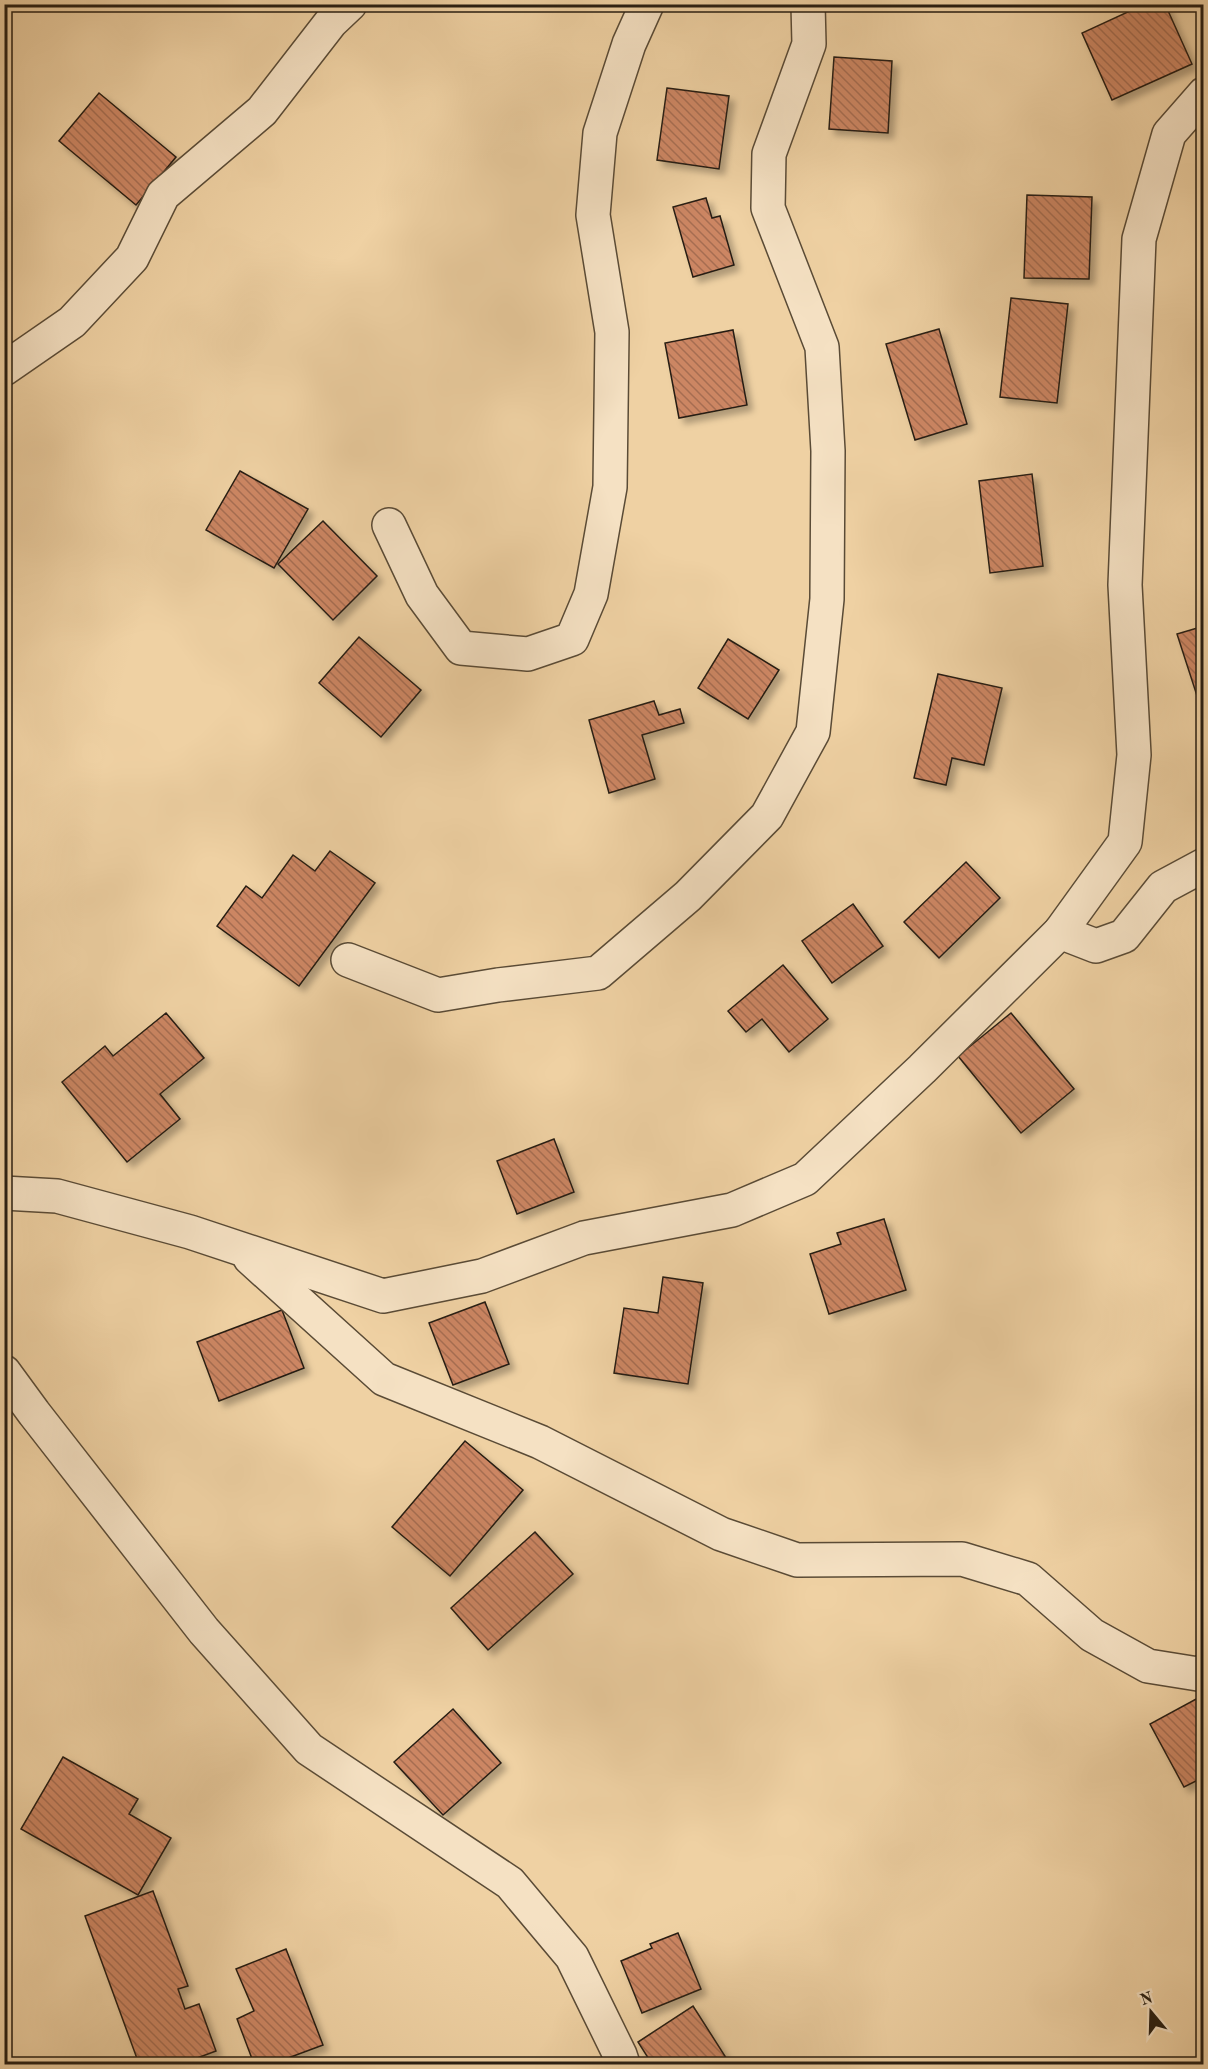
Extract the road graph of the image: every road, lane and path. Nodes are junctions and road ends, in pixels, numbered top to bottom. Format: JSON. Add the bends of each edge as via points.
{"nodes":[{"id":1,"x":350,"y":4,"type":"edge"},
{"id":2,"x":647,"y":4,"type":"edge"},
{"id":3,"x":808,"y":4,"type":"edge"},
{"id":4,"x":1203,"y":94,"type":"edge"},
{"id":5,"x":4,"y":369,"type":"edge"},
{"id":6,"x":388,"y":525,"type":"dead end"},
{"id":7,"x":1203,"y":865,"type":"edge"},
{"id":8,"x":1060,"y":932,"type":"junction"},
{"id":9,"x":348,"y":960,"type":"dead end"},
{"id":10,"x":4,"y":1193,"type":"edge"},
{"id":11,"x":239,"y":1248,"type":"junction"},
{"id":12,"x":4,"y":1372,"type":"edge"},
{"id":13,"x":1203,"y":1671,"type":"edge"},
{"id":14,"x":623,"y":2064,"type":"edge"}],
"edges":[{"from":1,"to":5,"type":"street","via":[[331,22],[262,111],[163,195],[132,258],[72,322]]},
{"from":2,"to":6,"type":"street","via":[[629,44],[600,133],[593,215],[612,332],[610,487],[591,594],[572,639],[528,654],[461,648],[422,595]]},
{"from":3,"to":9,"type":"street","via":[[809,44],[769,154],[768,208],[822,347],[828,451],[827,599],[813,732],[767,816],[688,896],[598,973],[438,995]]},
{"from":4,"to":8,"type":"street","via":[[1169,134],[1138,239],[1125,585],[1134,755],[1125,842]]},
{"from":7,"to":8,"type":"street","via":[[1163,887],[1124,936],[1096,946]]},
{"from":8,"to":11,"type":"street","via":[[805,1179],[732,1210],[584,1238],[482,1276],[383,1296]]},
{"from":10,"to":11,"type":"street","via":[[57,1196]]},
{"from":11,"to":13,"type":"street","via":[[384,1379],[540,1442],[721,1534],[797,1560],[962,1559],[1028,1579],[1092,1635],[1148,1666],[1198,1674]]},
{"from":12,"to":14,"type":"street","via":[[204,1631],[309,1749],[510,1883],[572,1957]]}]}
